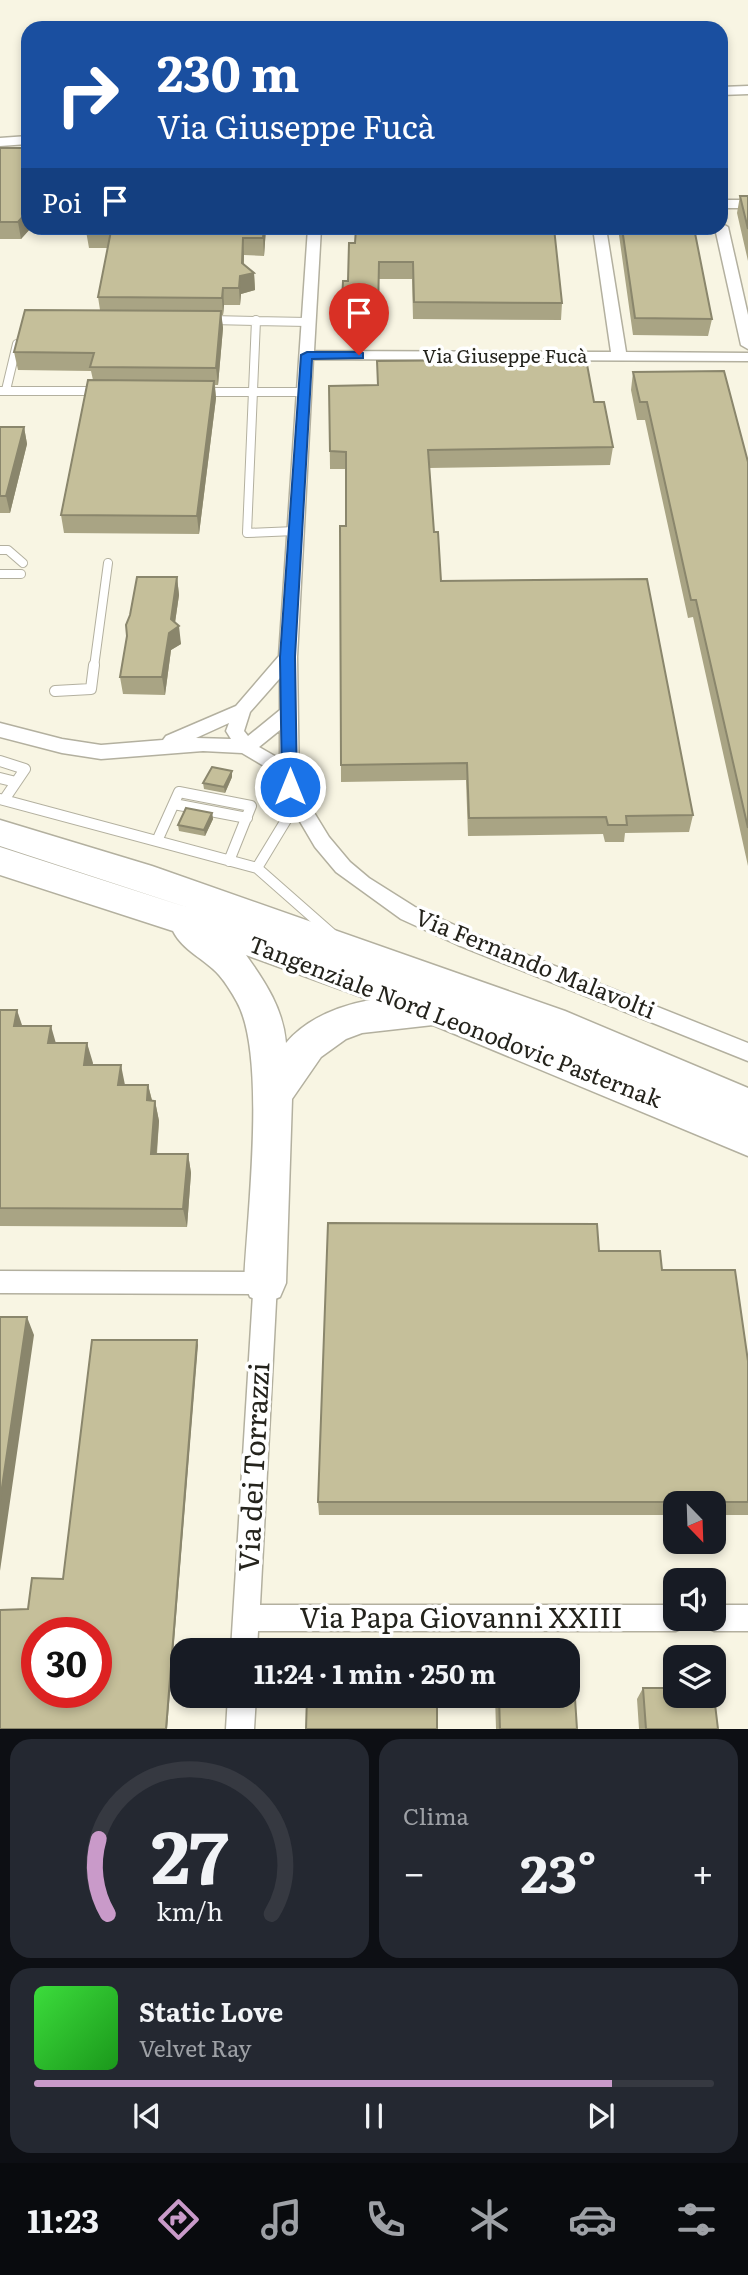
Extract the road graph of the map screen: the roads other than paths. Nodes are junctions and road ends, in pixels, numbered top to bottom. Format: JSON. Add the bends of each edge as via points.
{"nodes":[{"id":1,"x":748,"y":90,"type":"edge"},
{"id":2,"x":728,"y":91,"type":"edge"},
{"id":3,"x":21,"y":140,"type":"edge"},
{"id":4,"x":0,"y":142,"type":"edge"},
{"id":5,"x":728,"y":204,"type":"edge"},
{"id":6,"x":748,"y":204,"type":"edge"},
{"id":7,"x":314,"y":235,"type":"edge"},
{"id":8,"x":601,"y":235,"type":"edge"},
{"id":9,"x":723,"y":235,"type":"edge"},
{"id":10,"x":201,"y":320,"type":"edge"},
{"id":11,"x":257,"y":320,"type":"junction"},
{"id":12,"x":308,"y":322,"type":"junction"},
{"id":13,"x":20,"y":332,"type":"edge"},
{"id":14,"x":748,"y":345,"type":"edge"},
{"id":15,"x":307,"y":355,"type":"junction"},
{"id":16,"x":619,"y":356,"type":"junction"},
{"id":17,"x":748,"y":357,"type":"edge"},
{"id":18,"x":3,"y":391,"type":"edge"},
{"id":19,"x":103,"y":391,"type":"edge"},
{"id":20,"x":200,"y":391,"type":"edge"},
{"id":21,"x":255,"y":392,"type":"junction"},
{"id":22,"x":304,"y":392,"type":"junction"},
{"id":23,"x":295,"y":531,"type":"junction"},
{"id":24,"x":0,"y":550,"type":"edge"},
{"id":25,"x":23,"y":563,"type":"dead end"},
{"id":26,"x":108,"y":564,"type":"dead end"},
{"id":27,"x":0,"y":574,"type":"edge"},
{"id":28,"x":21,"y":574,"type":"dead end"},
{"id":29,"x":288,"y":657,"type":"junction"},
{"id":30,"x":55,"y":691,"type":"dead end"},
{"id":31,"x":242,"y":710,"type":"junction"},
{"id":32,"x":290,"y":711,"type":"junction"},
{"id":33,"x":0,"y":730,"type":"edge"},
{"id":34,"x":244,"y":747,"type":"junction"},
{"id":35,"x":157,"y":748,"type":"junction"},
{"id":36,"x":0,"y":761,"type":"edge"},
{"id":37,"x":0,"y":778,"type":"edge"},
{"id":38,"x":16,"y":782,"type":"junction"},
{"id":39,"x":293,"y":795,"type":"junction"},
{"id":40,"x":1,"y":811,"type":"edge"},
{"id":41,"x":157,"y":841,"type":"junction"},
{"id":42,"x":229,"y":860,"type":"junction"},
{"id":43,"x":0,"y":861,"type":"edge"},
{"id":44,"x":257,"y":868,"type":"junction"},
{"id":45,"x":174,"y":918,"type":"junction"},
{"id":46,"x":349,"y":948,"type":"junction"},
{"id":47,"x":442,"y":1012,"type":"junction"},
{"id":48,"x":748,"y":1052,"type":"edge"},
{"id":49,"x":273,"y":1095,"type":"junction"},
{"id":50,"x":745,"y":1131,"type":"edge"},
{"id":51,"x":0,"y":1282,"type":"edge"},
{"id":52,"x":265,"y":1283,"type":"junction"},
{"id":53,"x":246,"y":1618,"type":"junction"},
{"id":54,"x":663,"y":1618,"type":"edge"},
{"id":55,"x":726,"y":1618,"type":"edge"},
{"id":56,"x":748,"y":1618,"type":"edge"},
{"id":57,"x":245,"y":1638,"type":"edge"},
{"id":58,"x":241,"y":1708,"type":"edge"},
{"id":59,"x":240,"y":1729,"type":"edge"}],
"edges":[{"from":1,"to":2,"type":"street"},
{"from":3,"to":4,"type":"street"},
{"from":5,"to":6,"type":"street"},
{"from":7,"to":12,"type":"street"},
{"from":8,"to":16,"type":"street","name":"Via Giuseppe Fucà"},
{"from":9,"to":14,"type":"street"},
{"from":10,"to":11,"type":"lane"},
{"from":11,"to":12,"type":"lane"},
{"from":11,"to":21,"type":"lane"},
{"from":12,"to":15,"type":"street"},
{"from":13,"to":18,"type":"lane"},
{"from":15,"to":16,"type":"street","name":"Via Giuseppe Fucà"},
{"from":15,"to":22,"type":"street"},
{"from":16,"to":17,"type":"street","name":"Via Giuseppe Fucà"},
{"from":18,"to":19,"type":"lane"},
{"from":20,"to":21,"type":"lane"},
{"from":21,"to":22,"type":"lane"},
{"from":21,"to":23,"type":"lane","via":[[247,533]]},
{"from":22,"to":23,"type":"street"},
{"from":23,"to":29,"type":"street"},
{"from":24,"to":25,"type":"lane","via":[[8,550]]},
{"from":26,"to":30,"type":"lane","via":[[92,689]]},
{"from":27,"to":28,"type":"lane"},
{"from":29,"to":31,"type":"street"},
{"from":29,"to":32,"type":"street"},
{"from":31,"to":34,"type":"street","via":[[235,731]]},
{"from":31,"to":35,"type":"street"},
{"from":32,"to":34,"type":"street"},
{"from":32,"to":39,"type":"street"},
{"from":33,"to":35,"type":"street","via":[[102,752]]},
{"from":34,"to":35,"type":"street"},
{"from":34,"to":39,"type":"street","name":"Via Fernando Malavolti","via":[[275,764]]},
{"from":36,"to":38,"type":"lane","via":[[24,769]]},
{"from":37,"to":38,"type":"lane"},
{"from":38,"to":40,"type":"lane"},
{"from":39,"to":44,"type":"lane"},
{"from":39,"to":48,"type":"street","name":"Via Fernando Malavolti","via":[[343,867],[408,913]]},
{"from":40,"to":41,"type":"lane"},
{"from":40,"to":46,"type":"highway","name":"Tangenziale Nord Leonodovic Pasternak","via":[[139,876]]},
{"from":41,"to":42,"type":"lane"},
{"from":41,"to":42,"type":"lane","via":[[179,792],[251,806]]},
{"from":42,"to":44,"type":"lane"},
{"from":43,"to":45,"type":"highway","name":"Tangenziale Nord Leonodovic Pasternak"},
{"from":44,"to":46,"type":"lane"},
{"from":45,"to":47,"type":"highway","name":"Tangenziale Nord Leonodovic Pasternak","via":[[309,961]]},
{"from":45,"to":49,"type":"highway","via":[[232,964],[250,989],[265,1020]]},
{"from":46,"to":50,"type":"highway","name":"Tangenziale Nord Leonodovic Pasternak","via":[[552,1022]]},
{"from":47,"to":49,"type":"highway","via":[[371,1014],[337,1024],[306,1046]]},
{"from":47,"to":50,"type":"highway","name":"Tangenziale Nord Leonodovic Pasternak"},
{"from":49,"to":52,"type":"highway"},
{"from":51,"to":52,"type":"street"},
{"from":52,"to":53,"type":"street","name":"Via dei Torrazzi"},
{"from":53,"to":54,"type":"street","name":"Via Papa Giovanni XXIII"},
{"from":53,"to":57,"type":"street","name":"Via dei Torrazzi"},
{"from":55,"to":56,"type":"street"},
{"from":58,"to":59,"type":"street"}]}
